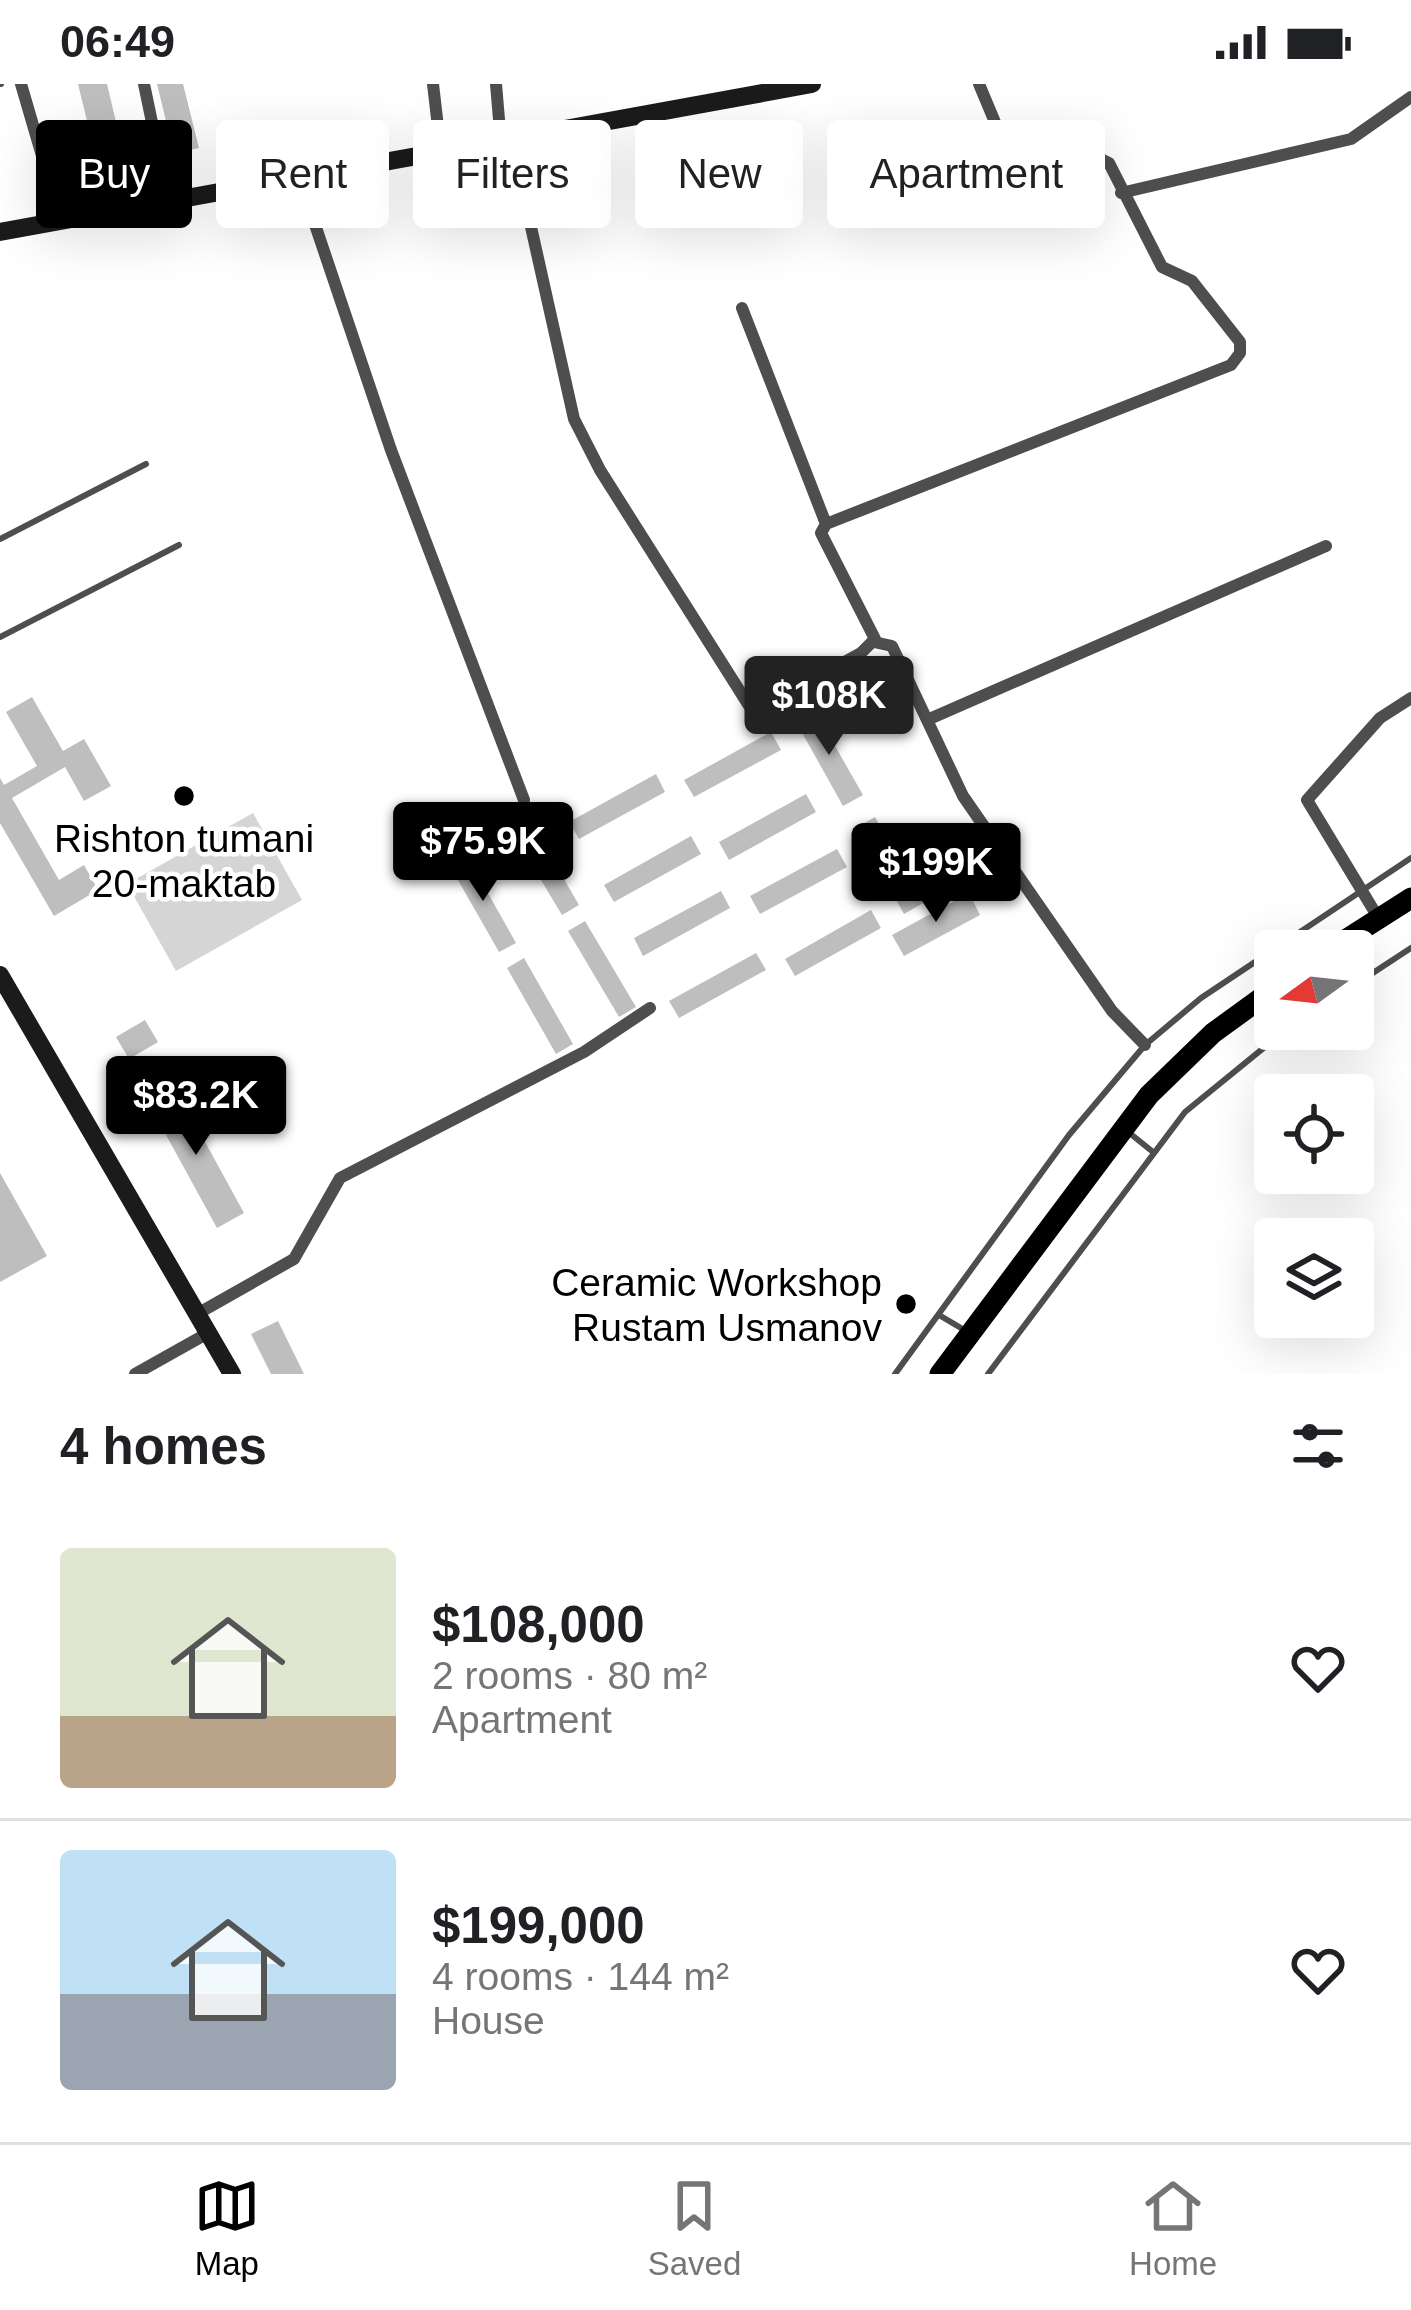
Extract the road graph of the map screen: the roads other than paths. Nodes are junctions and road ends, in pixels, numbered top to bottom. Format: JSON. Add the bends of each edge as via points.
{"nodes":[{"id":1,"x":21,"y":84,"type":"edge"},
{"id":2,"x":144,"y":84,"type":"edge"},
{"id":3,"x":433,"y":84,"type":"edge"},
{"id":4,"x":496,"y":84,"type":"edge"},
{"id":5,"x":812,"y":84,"type":"edge"},
{"id":6,"x":979,"y":84,"type":"edge"},
{"id":7,"x":1411,"y":97,"type":"edge"},
{"id":8,"x":152,"y":120,"type":"edge"},
{"id":9,"x":438,"y":120,"type":"edge"},
{"id":10,"x":503,"y":120,"type":"edge"},
{"id":11,"x":611,"y":123,"type":"edge"},
{"id":12,"x":36,"y":135,"type":"edge"},
{"id":13,"x":1121,"y":193,"type":"junction"},
{"id":14,"x":36,"y":226,"type":"edge"},
{"id":15,"x":316,"y":228,"type":"edge"},
{"id":16,"x":528,"y":228,"type":"edge"},
{"id":17,"x":0,"y":232,"type":"edge"},
{"id":18,"x":742,"y":308,"type":"dead end"},
{"id":19,"x":146,"y":464,"type":"dead end"},
{"id":20,"x":826,"y":524,"type":"junction"},
{"id":21,"x":0,"y":539,"type":"edge"},
{"id":22,"x":179,"y":545,"type":"dead end"},
{"id":23,"x":1326,"y":546,"type":"dead end"},
{"id":24,"x":0,"y":637,"type":"edge"},
{"id":25,"x":874,"y":642,"type":"junction"},
{"id":26,"x":1411,"y":698,"type":"edge"},
{"id":27,"x":927,"y":720,"type":"junction"},
{"id":28,"x":524,"y":800,"type":"dead end"},
{"id":29,"x":1411,"y":858,"type":"edge"},
{"id":30,"x":1360,"y":891,"type":"junction"},
{"id":31,"x":1411,"y":898,"type":"edge"},
{"id":32,"x":1379,"y":919,"type":"junction"},
{"id":33,"x":1361,"y":930,"type":"edge"},
{"id":34,"x":1411,"y":948,"type":"edge"},
{"id":35,"x":1374,"y":972,"type":"edge"},
{"id":36,"x":0,"y":975,"type":"edge"},
{"id":37,"x":1254,"y":1003,"type":"edge"},
{"id":38,"x":650,"y":1008,"type":"dead end"},
{"id":39,"x":1145,"y":1045,"type":"junction"},
{"id":40,"x":1261,"y":1050,"type":"edge"},
{"id":41,"x":1122,"y":1127,"type":"junction"},
{"id":42,"x":1153,"y":1152,"type":"junction"},
{"id":43,"x":197,"y":1314,"type":"junction"},
{"id":44,"x":939,"y":1315,"type":"junction"},
{"id":45,"x":208,"y":1333,"type":"junction"},
{"id":46,"x":970,"y":1333,"type":"junction"},
{"id":47,"x":135,"y":1374,"type":"edge"},
{"id":48,"x":232,"y":1374,"type":"edge"},
{"id":49,"x":896,"y":1374,"type":"edge"},
{"id":50,"x":940,"y":1374,"type":"edge"},
{"id":51,"x":988,"y":1374,"type":"edge"}],
"edges":[{"from":1,"to":12,"type":"street"},
{"from":2,"to":8,"type":"street"},
{"from":3,"to":9,"type":"street"},
{"from":4,"to":10,"type":"street"},
{"from":5,"to":11,"type":"street"},
{"from":6,"to":13,"type":"street","via":[[1020,182],[1101,159]]},
{"from":7,"to":13,"type":"street","via":[[1351,139]]},
{"from":13,"to":20,"type":"street","via":[[1162,267],[1192,281],[1240,342],[1231,365]]},
{"from":14,"to":17,"type":"street"},
{"from":15,"to":28,"type":"street"},
{"from":16,"to":25,"type":"street","via":[[574,419],[753,712]]},
{"from":18,"to":20,"type":"street"},
{"from":19,"to":21,"type":"lane"},
{"from":20,"to":25,"type":"street","via":[[821,533]]},
{"from":22,"to":24,"type":"lane"},
{"from":23,"to":27,"type":"street"},
{"from":25,"to":27,"type":"street","via":[[892,646]]},
{"from":26,"to":30,"type":"street","via":[[1380,718],[1307,800]]},
{"from":27,"to":39,"type":"street","via":[[1006,862]]},
{"from":29,"to":30,"type":"lane"},
{"from":30,"to":32,"type":"street"},
{"from":30,"to":39,"type":"lane","via":[[1189,1006]]},
{"from":31,"to":32,"type":"main road"},
{"from":32,"to":33,"type":"main road"},
{"from":34,"to":35,"type":"lane"},
{"from":36,"to":43,"type":"street"},
{"from":37,"to":41,"type":"main road"},
{"from":38,"to":43,"type":"street","via":[[584,1052],[340,1178],[294,1259]]},
{"from":39,"to":44,"type":"lane"},
{"from":40,"to":42,"type":"lane","via":[[1185,1112]]},
{"from":41,"to":42,"type":"lane"},
{"from":41,"to":46,"type":"main road"},
{"from":42,"to":51,"type":"lane"},
{"from":43,"to":45,"type":"street"},
{"from":44,"to":46,"type":"lane"},
{"from":44,"to":49,"type":"lane"},
{"from":45,"to":47,"type":"street"},
{"from":45,"to":48,"type":"street"},
{"from":46,"to":50,"type":"main road"}]}
